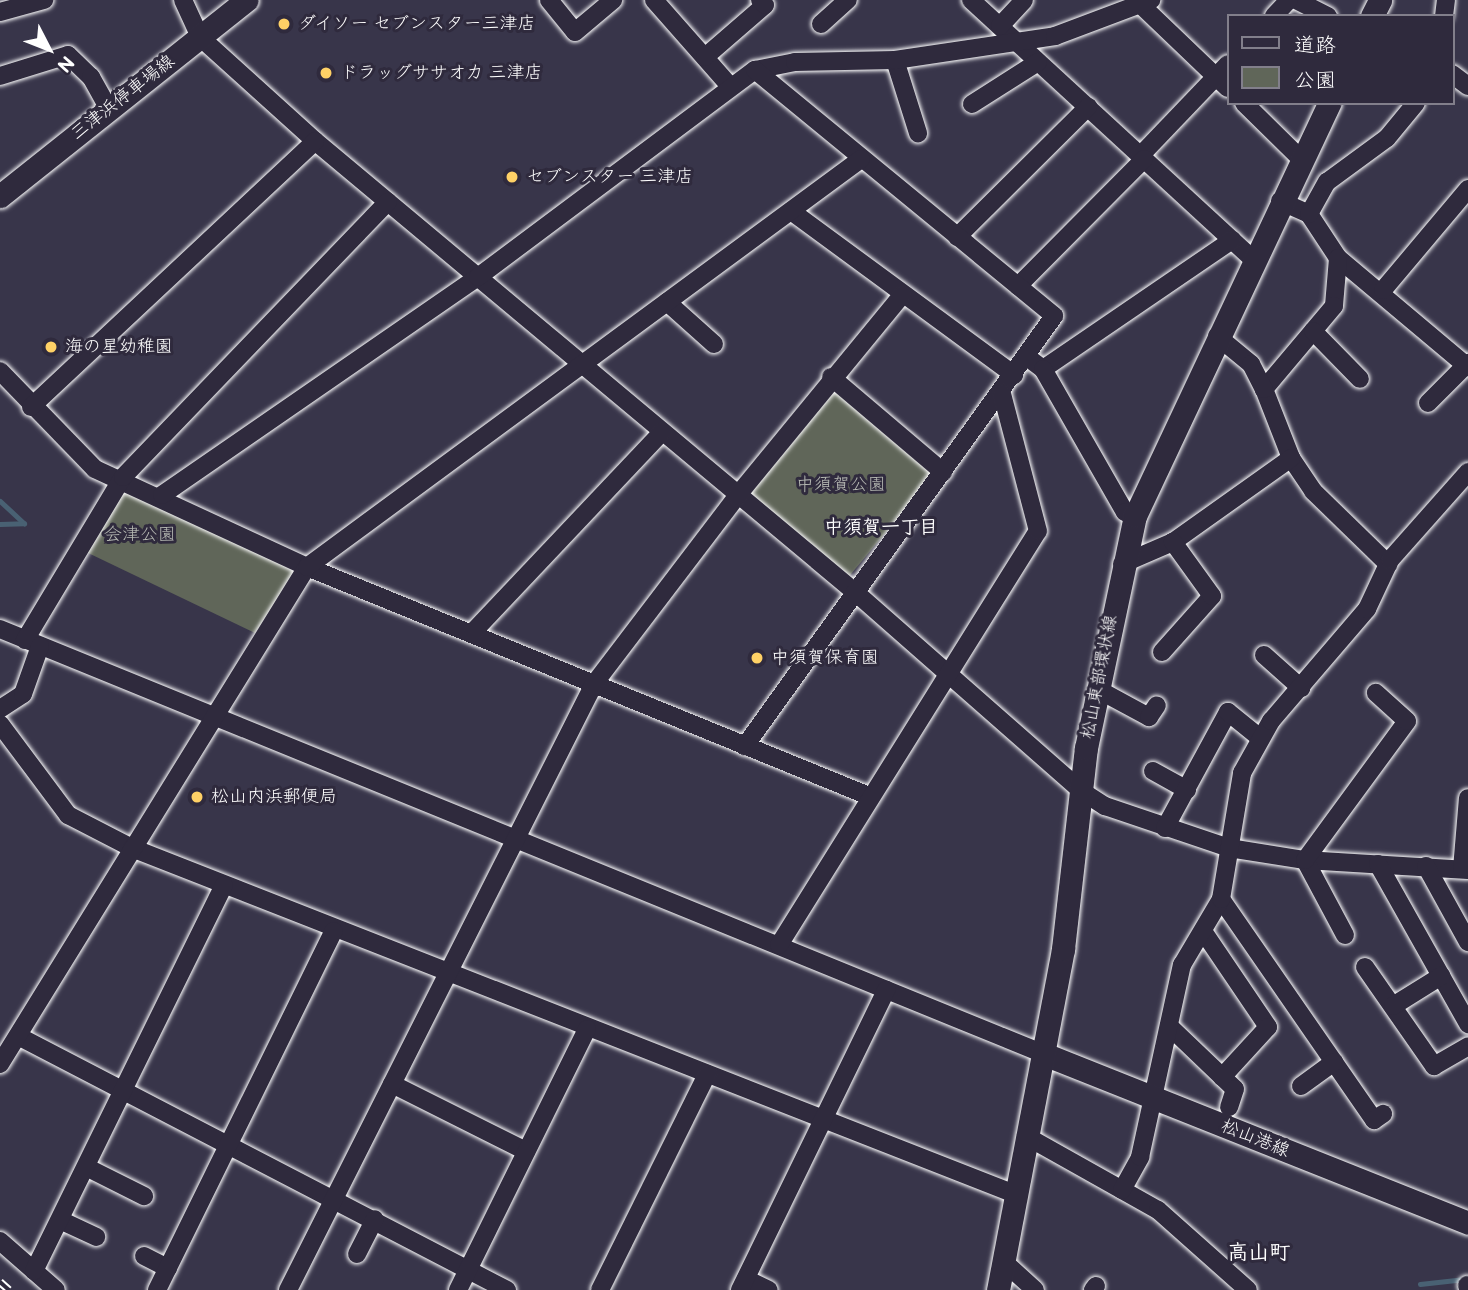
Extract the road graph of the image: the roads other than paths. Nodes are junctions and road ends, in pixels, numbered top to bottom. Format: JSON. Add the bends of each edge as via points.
{"nodes":[{"id":1,"x":44,"y":0,"type":"edge"},
{"id":2,"x":183,"y":0,"type":"edge"},
{"id":3,"x":246,"y":0,"type":"edge"},
{"id":4,"x":549,"y":0,"type":"edge"},
{"id":5,"x":613,"y":0,"type":"edge"},
{"id":6,"x":654,"y":0,"type":"edge"},
{"id":7,"x":760,"y":0,"type":"edge"},
{"id":8,"x":848,"y":0,"type":"edge"},
{"id":9,"x":971,"y":0,"type":"edge"},
{"id":10,"x":1024,"y":0,"type":"edge"},
{"id":11,"x":1289,"y":0,"type":"edge"},
{"id":12,"x":1296,"y":0,"type":"edge"},
{"id":13,"x":1146,"y":2,"type":"edge"},
{"id":14,"x":0,"y":12,"type":"edge"},
{"id":15,"x":1276,"y":14,"type":"edge"},
{"id":16,"x":1324,"y":14,"type":"edge"},
{"id":17,"x":821,"y":24,"type":"dead end"},
{"id":18,"x":1000,"y":26,"type":"junction"},
{"id":19,"x":200,"y":37,"type":"junction"},
{"id":20,"x":1016,"y":41,"type":"junction"},
{"id":21,"x":705,"y":57,"type":"junction"},
{"id":22,"x":895,"y":60,"type":"junction"},
{"id":23,"x":1038,"y":62,"type":"junction"},
{"id":24,"x":755,"y":70,"type":"junction"},
{"id":25,"x":0,"y":76,"type":"edge"},
{"id":26,"x":1224,"y":76,"type":"edge"},
{"id":27,"x":729,"y":85,"type":"junction"},
{"id":28,"x":972,"y":103,"type":"dead end"},
{"id":29,"x":1246,"y":105,"type":"edge"},
{"id":30,"x":1328,"y":105,"type":"edge"},
{"id":31,"x":1414,"y":105,"type":"edge"},
{"id":32,"x":1088,"y":107,"type":"junction"},
{"id":33,"x":109,"y":110,"type":"junction"},
{"id":34,"x":918,"y":133,"type":"dead end"},
{"id":35,"x":315,"y":141,"type":"junction"},
{"id":36,"x":1142,"y":157,"type":"junction"},
{"id":37,"x":861,"y":159,"type":"junction"},
{"id":38,"x":1301,"y":159,"type":"junction"},
{"id":39,"x":1468,"y":189,"type":"edge"},
{"id":40,"x":0,"y":196,"type":"edge"},
{"id":41,"x":1280,"y":201,"type":"junction"},
{"id":42,"x":388,"y":202,"type":"junction"},
{"id":43,"x":791,"y":211,"type":"junction"},
{"id":44,"x":1309,"y":214,"type":"junction"},
{"id":45,"x":957,"y":237,"type":"junction"},
{"id":46,"x":1231,"y":240,"type":"junction"},
{"id":47,"x":1338,"y":258,"type":"junction"},
{"id":48,"x":1253,"y":259,"type":"junction"},
{"id":49,"x":478,"y":277,"type":"junction"},
{"id":50,"x":1018,"y":286,"type":"junction"},
{"id":51,"x":1383,"y":290,"type":"junction"},
{"id":52,"x":903,"y":294,"type":"junction"},
{"id":53,"x":667,"y":302,"type":"junction"},
{"id":54,"x":1313,"y":331,"type":"junction"},
{"id":55,"x":1217,"y":335,"type":"junction"},
{"id":56,"x":714,"y":344,"type":"dead end"},
{"id":57,"x":1027,"y":357,"type":"junction"},
{"id":58,"x":1467,"y":365,"type":"edge"},
{"id":59,"x":580,"y":366,"type":"junction"},
{"id":60,"x":1043,"y":369,"type":"junction"},
{"id":61,"x":0,"y":370,"type":"edge"},
{"id":62,"x":1014,"y":375,"type":"junction"},
{"id":63,"x":831,"y":377,"type":"junction"},
{"id":64,"x":1360,"y":379,"type":"dead end"},
{"id":65,"x":1264,"y":389,"type":"junction"},
{"id":66,"x":1002,"y":394,"type":"junction"},
{"id":67,"x":1428,"y":403,"type":"dead end"},
{"id":68,"x":31,"y":407,"type":"junction"},
{"id":69,"x":662,"y":432,"type":"junction"},
{"id":70,"x":1291,"y":458,"type":"junction"},
{"id":71,"x":943,"y":472,"type":"junction"},
{"id":72,"x":1468,"y":472,"type":"edge"},
{"id":73,"x":123,"y":477,"type":"junction"},
{"id":74,"x":162,"y":495,"type":"junction"},
{"id":75,"x":737,"y":496,"type":"junction"},
{"id":76,"x":1135,"y":516,"type":"junction"},
{"id":77,"x":1173,"y":542,"type":"junction"},
{"id":78,"x":1122,"y":564,"type":"junction"},
{"id":79,"x":1388,"y":564,"type":"junction"},
{"id":80,"x":307,"y":568,"type":"junction"},
{"id":81,"x":855,"y":593,"type":"junction"},
{"id":82,"x":0,"y":629,"type":"edge"},
{"id":83,"x":473,"y":632,"type":"junction"},
{"id":84,"x":33,"y":643,"type":"junction"},
{"id":85,"x":1162,"y":652,"type":"dead end"},
{"id":86,"x":1264,"y":655,"type":"dead end"},
{"id":87,"x":948,"y":676,"type":"junction"},
{"id":88,"x":594,"y":684,"type":"junction"},
{"id":89,"x":1301,"y":688,"type":"junction"},
{"id":90,"x":1098,"y":690,"type":"junction"},
{"id":91,"x":1376,"y":693,"type":"dead end"},
{"id":92,"x":1157,"y":705,"type":"dead end"},
{"id":93,"x":0,"y":709,"type":"edge"},
{"id":94,"x":211,"y":719,"type":"junction"},
{"id":95,"x":0,"y":724,"type":"edge"},
{"id":96,"x":1260,"y":738,"type":"junction"},
{"id":97,"x":745,"y":746,"type":"junction"},
{"id":98,"x":1153,"y":771,"type":"dead end"},
{"id":99,"x":1080,"y":790,"type":"junction"},
{"id":100,"x":1187,"y":790,"type":"junction"},
{"id":101,"x":869,"y":796,"type":"junction"},
{"id":102,"x":1468,"y":798,"type":"edge"},
{"id":103,"x":1165,"y":828,"type":"junction"},
{"id":104,"x":513,"y":837,"type":"junction"},
{"id":105,"x":132,"y":848,"type":"junction"},
{"id":106,"x":1229,"y":848,"type":"junction"},
{"id":107,"x":1305,"y":860,"type":"junction"},
{"id":108,"x":1378,"y":864,"type":"junction"},
{"id":109,"x":1426,"y":866,"type":"junction"},
{"id":110,"x":1465,"y":870,"type":"edge"},
{"id":111,"x":224,"y":885,"type":"junction"},
{"id":112,"x":1221,"y":899,"type":"junction"},
{"id":113,"x":334,"y":931,"type":"junction"},
{"id":114,"x":1203,"y":931,"type":"junction"},
{"id":115,"x":1345,"y":935,"type":"dead end"},
{"id":116,"x":1468,"y":942,"type":"edge"},
{"id":117,"x":779,"y":945,"type":"junction"},
{"id":118,"x":1365,"y":967,"type":"dead end"},
{"id":119,"x":445,"y":974,"type":"junction"},
{"id":120,"x":1441,"y":976,"type":"junction"},
{"id":121,"x":886,"y":990,"type":"junction"},
{"id":122,"x":1392,"y":1006,"type":"junction"},
{"id":123,"x":1468,"y":1024,"type":"edge"},
{"id":124,"x":1169,"y":1026,"type":"junction"},
{"id":125,"x":587,"y":1029,"type":"junction"},
{"id":126,"x":18,"y":1035,"type":"junction"},
{"id":127,"x":1468,"y":1046,"type":"edge"},
{"id":128,"x":1044,"y":1054,"type":"junction"},
{"id":129,"x":1334,"y":1062,"type":"junction"},
{"id":130,"x":0,"y":1064,"type":"edge"},
{"id":131,"x":707,"y":1074,"type":"junction"},
{"id":132,"x":1222,"y":1077,"type":"junction"},
{"id":133,"x":392,"y":1084,"type":"junction"},
{"id":134,"x":1301,"y":1086,"type":"dead end"},
{"id":135,"x":124,"y":1089,"type":"junction"},
{"id":136,"x":1153,"y":1098,"type":"junction"},
{"id":137,"x":1229,"y":1107,"type":"dead end"},
{"id":138,"x":1383,"y":1114,"type":"dead end"},
{"id":139,"x":825,"y":1121,"type":"junction"},
{"id":140,"x":1026,"y":1136,"type":"junction"},
{"id":141,"x":230,"y":1143,"type":"junction"},
{"id":142,"x":526,"y":1151,"type":"junction"},
{"id":143,"x":86,"y":1167,"type":"junction"},
{"id":144,"x":1122,"y":1190,"type":"junction"},
{"id":145,"x":1015,"y":1194,"type":"junction"},
{"id":146,"x":144,"y":1196,"type":"dead end"},
{"id":147,"x":334,"y":1196,"type":"junction"},
{"id":148,"x":375,"y":1219,"type":"junction"},
{"id":149,"x":60,"y":1220,"type":"junction"},
{"id":150,"x":1468,"y":1223,"type":"edge"},
{"id":151,"x":96,"y":1237,"type":"dead end"},
{"id":152,"x":0,"y":1241,"type":"edge"},
{"id":153,"x":357,"y":1254,"type":"dead end"},
{"id":154,"x":144,"y":1256,"type":"dead end"},
{"id":155,"x":1003,"y":1261,"type":"junction"},
{"id":156,"x":168,"y":1268,"type":"junction"},
{"id":157,"x":468,"y":1270,"type":"junction"},
{"id":158,"x":34,"y":1271,"type":"junction"},
{"id":159,"x":743,"y":1285,"type":"edge"},
{"id":160,"x":56,"y":1290,"type":"edge"},
{"id":161,"x":157,"y":1290,"type":"edge"},
{"id":162,"x":288,"y":1290,"type":"edge"},
{"id":163,"x":458,"y":1290,"type":"edge"},
{"id":164,"x":507,"y":1290,"type":"edge"},
{"id":165,"x":600,"y":1290,"type":"edge"},
{"id":166,"x":769,"y":1290,"type":"edge"},
{"id":167,"x":998,"y":1290,"type":"edge"},
{"id":168,"x":1035,"y":1290,"type":"edge"},
{"id":169,"x":1248,"y":1290,"type":"edge"}],
"edges":[{"from":1,"to":14,"type":"street"},
{"from":2,"to":19,"type":"street"},
{"from":3,"to":19,"type":"main road","name":"三津浜停車場線"},
{"from":4,"to":5,"type":"street","via":[[575,32]]},
{"from":6,"to":21,"type":"street"},
{"from":7,"to":21,"type":"street","via":[[765,5]]},
{"from":8,"to":17,"type":"street"},
{"from":9,"to":18,"type":"street"},
{"from":10,"to":18,"type":"street"},
{"from":11,"to":15,"type":"street"},
{"from":12,"to":16,"type":"street"},
{"from":13,"to":20,"type":"street","via":[[1093,26]]},
{"from":13,"to":26,"type":"street"},
{"from":18,"to":20,"type":"street"},
{"from":19,"to":33,"type":"main road","name":"三津浜停車場線"},
{"from":19,"to":35,"type":"street"},
{"from":20,"to":22,"type":"street"},
{"from":20,"to":23,"type":"street"},
{"from":21,"to":27,"type":"street"},
{"from":22,"to":24,"type":"street","via":[[795,62]]},
{"from":22,"to":34,"type":"street"},
{"from":23,"to":28,"type":"street"},
{"from":23,"to":32,"type":"street"},
{"from":24,"to":27,"type":"street"},
{"from":24,"to":37,"type":"street"},
{"from":25,"to":33,"type":"street","via":[[68,55],[91,77]]},
{"from":26,"to":36,"type":"street"},
{"from":27,"to":49,"type":"street"},
{"from":29,"to":38,"type":"street"},
{"from":30,"to":38,"type":"main road","name":"松山東部環状線"},
{"from":31,"to":44,"type":"street","via":[[1387,138],[1328,182]]},
{"from":32,"to":36,"type":"street"},
{"from":32,"to":45,"type":"street"},
{"from":33,"to":40,"type":"main road","name":"三津浜停車場線"},
{"from":35,"to":42,"type":"street"},
{"from":35,"to":68,"type":"street"},
{"from":36,"to":46,"type":"street"},
{"from":36,"to":50,"type":"street"},
{"from":37,"to":43,"type":"street"},
{"from":37,"to":45,"type":"street"},
{"from":38,"to":41,"type":"main road","name":"松山東部環状線"},
{"from":39,"to":51,"type":"street"},
{"from":41,"to":44,"type":"street"},
{"from":41,"to":48,"type":"main road","name":"松山東部環状線"},
{"from":42,"to":49,"type":"street"},
{"from":42,"to":73,"type":"street"},
{"from":43,"to":52,"type":"street"},
{"from":43,"to":53,"type":"street"},
{"from":44,"to":47,"type":"street"},
{"from":45,"to":50,"type":"street"},
{"from":46,"to":48,"type":"street"},
{"from":46,"to":60,"type":"street"},
{"from":47,"to":51,"type":"street"},
{"from":47,"to":54,"type":"street","via":[[1334,306]]},
{"from":48,"to":55,"type":"main road","name":"松山東部環状線"},
{"from":49,"to":59,"type":"street"},
{"from":49,"to":74,"type":"street"},
{"from":50,"to":57,"type":"street","via":[[1054,316]]},
{"from":51,"to":58,"type":"street"},
{"from":52,"to":62,"type":"street"},
{"from":52,"to":63,"type":"street"},
{"from":53,"to":56,"type":"street"},
{"from":53,"to":59,"type":"street"},
{"from":54,"to":64,"type":"street"},
{"from":54,"to":65,"type":"street"},
{"from":55,"to":65,"type":"street","via":[[1251,364]]},
{"from":55,"to":76,"type":"main road","name":"松山東部環状線"},
{"from":57,"to":60,"type":"street"},
{"from":57,"to":62,"type":"street"},
{"from":58,"to":67,"type":"street"},
{"from":59,"to":69,"type":"street"},
{"from":59,"to":80,"type":"street"},
{"from":60,"to":76,"type":"street","via":[[1125,512]]},
{"from":61,"to":68,"type":"street"},
{"from":62,"to":66,"type":"street"},
{"from":63,"to":71,"type":"street"},
{"from":63,"to":75,"type":"street"},
{"from":65,"to":70,"type":"street"},
{"from":66,"to":71,"type":"street"},
{"from":66,"to":87,"type":"street","via":[[1038,531]]},
{"from":68,"to":73,"type":"street","via":[[95,469]]},
{"from":69,"to":75,"type":"street"},
{"from":69,"to":83,"type":"street"},
{"from":70,"to":77,"type":"street"},
{"from":70,"to":79,"type":"street","via":[[1313,491]]},
{"from":71,"to":81,"type":"street"},
{"from":72,"to":79,"type":"street"},
{"from":73,"to":74,"type":"street"},
{"from":73,"to":84,"type":"street"},
{"from":74,"to":80,"type":"street"},
{"from":75,"to":81,"type":"street"},
{"from":75,"to":88,"type":"street"},
{"from":76,"to":78,"type":"main road","name":"松山東部環状線"},
{"from":77,"to":78,"type":"street"},
{"from":77,"to":85,"type":"street","via":[[1212,596]]},
{"from":78,"to":90,"type":"main road","name":"松山東部環状線"},
{"from":79,"to":89,"type":"street","via":[[1367,610]]},
{"from":80,"to":83,"type":"street"},
{"from":80,"to":94,"type":"street"},
{"from":81,"to":87,"type":"street"},
{"from":81,"to":97,"type":"street"},
{"from":82,"to":84,"type":"street"},
{"from":83,"to":88,"type":"street"},
{"from":84,"to":93,"type":"street","via":[[23,694]]},
{"from":84,"to":94,"type":"street"},
{"from":86,"to":89,"type":"street"},
{"from":87,"to":99,"type":"street"},
{"from":87,"to":101,"type":"street"},
{"from":88,"to":97,"type":"street"},
{"from":88,"to":104,"type":"street"},
{"from":89,"to":96,"type":"street"},
{"from":90,"to":92,"type":"street","via":[[1149,717]]},
{"from":90,"to":99,"type":"main road","name":"松山東部環状線"},
{"from":91,"to":107,"type":"street","via":[[1407,721]]},
{"from":94,"to":104,"type":"street"},
{"from":94,"to":105,"type":"street"},
{"from":95,"to":105,"type":"street","via":[[68,815]]},
{"from":96,"to":100,"type":"street","via":[[1228,712]]},
{"from":96,"to":106,"type":"street","via":[[1242,773]]},
{"from":97,"to":101,"type":"street"},
{"from":98,"to":100,"type":"street"},
{"from":99,"to":103,"type":"street"},
{"from":99,"to":128,"type":"main road","name":"松山東部環状線"},
{"from":100,"to":103,"type":"street"},
{"from":101,"to":117,"type":"street"},
{"from":102,"to":110,"type":"street"},
{"from":103,"to":106,"type":"street"},
{"from":104,"to":117,"type":"street"},
{"from":104,"to":119,"type":"street"},
{"from":105,"to":111,"type":"street"},
{"from":105,"to":126,"type":"street"},
{"from":106,"to":107,"type":"street"},
{"from":106,"to":112,"type":"street"},
{"from":107,"to":108,"type":"street"},
{"from":107,"to":115,"type":"street"},
{"from":108,"to":109,"type":"street"},
{"from":108,"to":120,"type":"street"},
{"from":109,"to":110,"type":"street"},
{"from":109,"to":116,"type":"street"},
{"from":111,"to":113,"type":"street"},
{"from":111,"to":135,"type":"street"},
{"from":112,"to":114,"type":"street"},
{"from":112,"to":129,"type":"street"},
{"from":113,"to":119,"type":"street"},
{"from":113,"to":141,"type":"street"},
{"from":114,"to":124,"type":"street","via":[[1182,965]]},
{"from":114,"to":132,"type":"street","via":[[1268,1027]]},
{"from":117,"to":121,"type":"street"},
{"from":118,"to":122,"type":"street"},
{"from":119,"to":125,"type":"street"},
{"from":119,"to":133,"type":"street"},
{"from":120,"to":122,"type":"street"},
{"from":120,"to":123,"type":"street"},
{"from":121,"to":128,"type":"street"},
{"from":121,"to":139,"type":"street"},
{"from":122,"to":127,"type":"street","via":[[1434,1066]]},
{"from":124,"to":132,"type":"street"},
{"from":124,"to":136,"type":"street"},
{"from":125,"to":131,"type":"street"},
{"from":125,"to":142,"type":"street"},
{"from":126,"to":130,"type":"street"},
{"from":126,"to":135,"type":"street"},
{"from":128,"to":136,"type":"main road","name":"松山港線"},
{"from":128,"to":140,"type":"main road","name":"松山東部環状線"},
{"from":129,"to":134,"type":"street"},
{"from":129,"to":138,"type":"street","via":[[1374,1120]]},
{"from":131,"to":139,"type":"street"},
{"from":131,"to":165,"type":"street"},
{"from":132,"to":137,"type":"street","via":[[1235,1089]]},
{"from":133,"to":142,"type":"street"},
{"from":133,"to":147,"type":"street"},
{"from":135,"to":141,"type":"street"},
{"from":135,"to":143,"type":"street"},
{"from":136,"to":144,"type":"street","via":[[1140,1157]]},
{"from":136,"to":150,"type":"main road","name":"松山港線"},
{"from":139,"to":145,"type":"street"},
{"from":139,"to":159,"type":"street"},
{"from":140,"to":144,"type":"street"},
{"from":140,"to":145,"type":"main road","name":"松山東部環状線"},
{"from":141,"to":147,"type":"street"},
{"from":141,"to":156,"type":"street"},
{"from":142,"to":157,"type":"street"},
{"from":143,"to":146,"type":"street"},
{"from":143,"to":149,"type":"street"},
{"from":144,"to":169,"type":"street","via":[[1186,1231]]},
{"from":145,"to":155,"type":"main road","name":"松山東部環状線"},
{"from":147,"to":148,"type":"street"},
{"from":147,"to":162,"type":"street"},
{"from":148,"to":153,"type":"street"},
{"from":148,"to":157,"type":"street"},
{"from":149,"to":151,"type":"street"},
{"from":149,"to":158,"type":"street"},
{"from":152,"to":158,"type":"street"},
{"from":154,"to":156,"type":"street"},
{"from":155,"to":167,"type":"main road","name":"松山東部環状線"},
{"from":155,"to":168,"type":"street"},
{"from":156,"to":161,"type":"street"},
{"from":157,"to":163,"type":"street"},
{"from":157,"to":164,"type":"street"},
{"from":158,"to":160,"type":"street"},
{"from":159,"to":166,"type":"street"}]}
